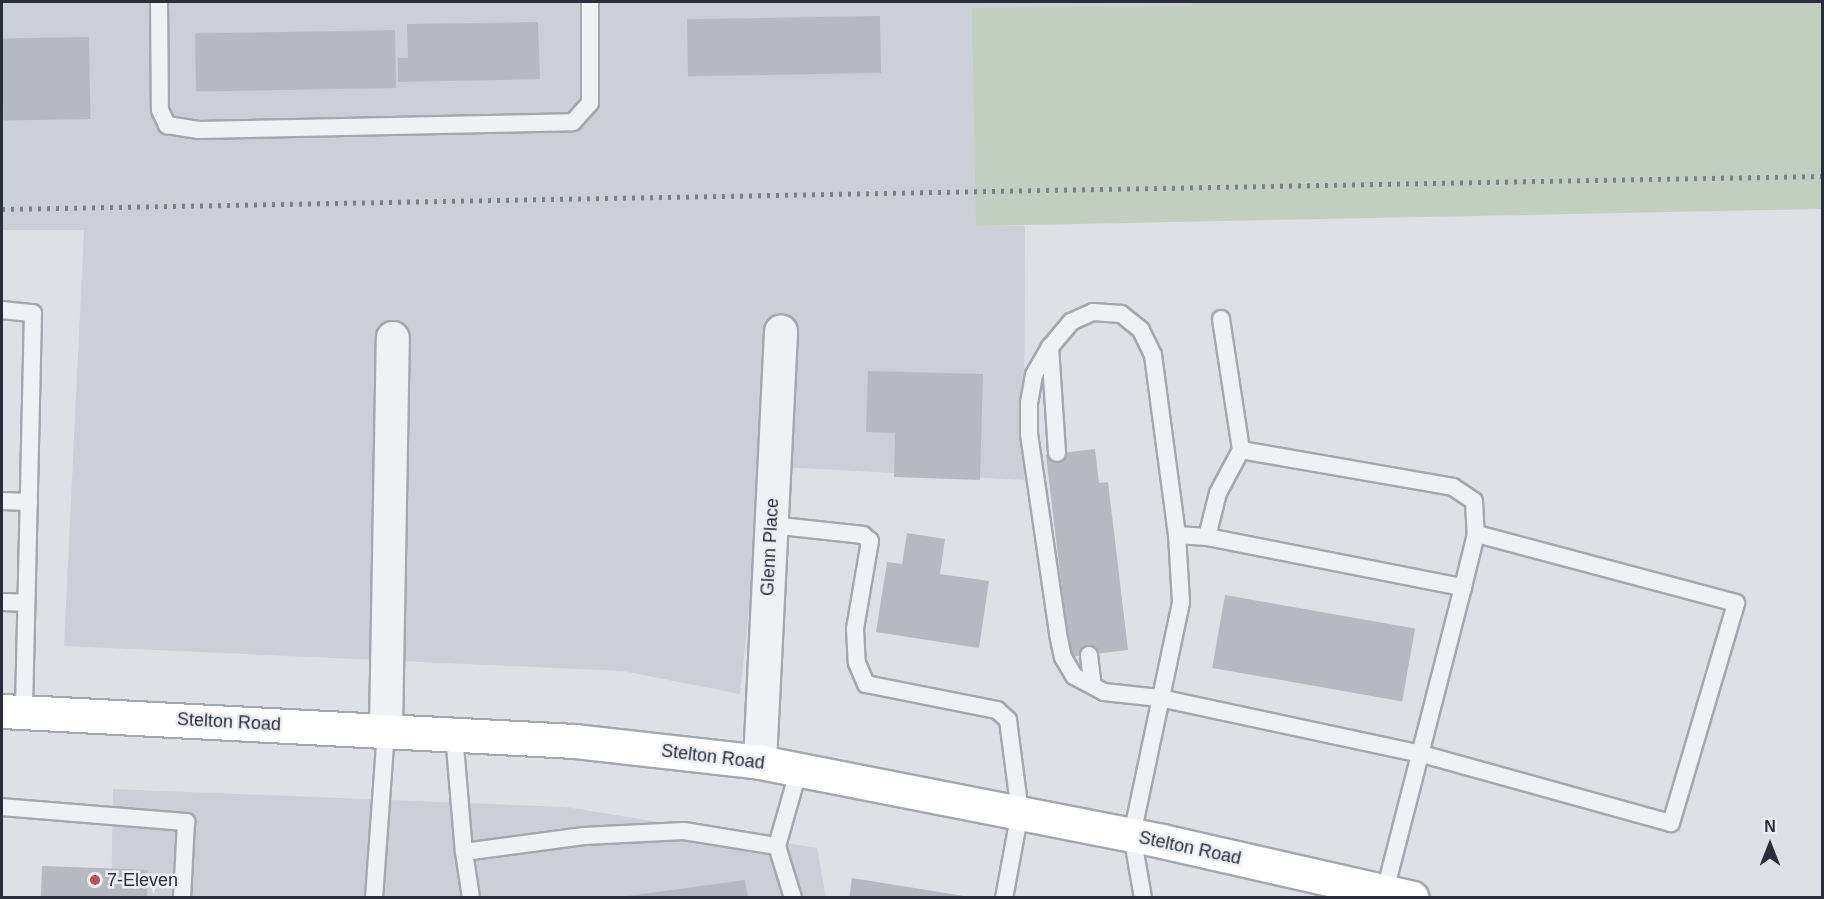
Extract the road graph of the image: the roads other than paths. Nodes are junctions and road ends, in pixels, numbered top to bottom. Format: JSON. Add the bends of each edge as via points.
{"nodes":[{"id":1,"x":159,"y":2,"type":"edge"},
{"id":2,"x":590,"y":2,"type":"edge"},
{"id":3,"x":2,"y":310,"type":"edge"},
{"id":4,"x":1221,"y":319,"type":"dead end"},
{"id":5,"x":781,"y":332,"type":"dead end"},
{"id":6,"x":393,"y":338,"type":"dead end"},
{"id":7,"x":1050,"y":347,"type":"junction"},
{"id":8,"x":1241,"y":450,"type":"junction"},
{"id":9,"x":1058,"y":453,"type":"dead end"},
{"id":10,"x":2,"y":501,"type":"edge"},
{"id":11,"x":29,"y":502,"type":"junction"},
{"id":12,"x":771,"y":525,"type":"junction"},
{"id":13,"x":1476,"y":534,"type":"junction"},
{"id":14,"x":1177,"y":535,"type":"junction"},
{"id":15,"x":1207,"y":537,"type":"junction"},
{"id":16,"x":1463,"y":586,"type":"junction"},
{"id":17,"x":2,"y":602,"type":"edge"},
{"id":18,"x":26,"y":603,"type":"junction"},
{"id":19,"x":1089,"y":655,"type":"dead end"},
{"id":20,"x":1093,"y":686,"type":"junction"},
{"id":21,"x":1160,"y":698,"type":"junction"},
{"id":22,"x":13,"y":711,"type":"edge"},
{"id":23,"x":386,"y":730,"type":"junction"},
{"id":24,"x":454,"y":734,"type":"junction"},
{"id":25,"x":1422,"y":754,"type":"junction"},
{"id":26,"x":760,"y":762,"type":"junction"},
{"id":27,"x":799,"y":769,"type":"junction"},
{"id":28,"x":2,"y":807,"type":"edge"},
{"id":29,"x":1020,"y":812,"type":"junction"},
{"id":30,"x":1132,"y":835,"type":"junction"},
{"id":31,"x":777,"y":846,"type":"junction"},
{"id":32,"x":464,"y":852,"type":"junction"},
{"id":33,"x":1399,"y":894,"type":"edge"},
{"id":34,"x":182,"y":897,"type":"edge"},
{"id":35,"x":374,"y":897,"type":"edge"},
{"id":36,"x":471,"y":897,"type":"edge"},
{"id":37,"x":793,"y":897,"type":"edge"},
{"id":38,"x":1004,"y":897,"type":"edge"},
{"id":39,"x":1143,"y":897,"type":"edge"}],
"edges":[{"from":1,"to":2,"type":"lane","via":[[160,110],[167,125],[199,130],[573,122],[590,103]]},
{"from":3,"to":11,"type":"lane","via":[[33,314]]},
{"from":4,"to":8,"type":"lane"},
{"from":5,"to":12,"type":"street","name":"Glenn Place"},
{"from":6,"to":23,"type":"street"},
{"from":7,"to":9,"type":"lane"},
{"from":7,"to":14,"type":"lane","via":[[1071,322],[1093,312],[1121,314],[1141,330],[1153,355]]},
{"from":7,"to":20,"type":"lane","via":[[1034,375],[1029,434],[1063,657],[1074,676]]},
{"from":8,"to":13,"type":"lane","via":[[1453,487],[1474,501]]},
{"from":8,"to":15,"type":"lane","via":[[1218,493]]},
{"from":10,"to":11,"type":"lane"},
{"from":11,"to":18,"type":"lane"},
{"from":12,"to":26,"type":"street","name":"Glenn Place"},
{"from":12,"to":29,"type":"lane","via":[[863,535],[870,541],[855,629],[857,663],[866,684],[997,710],[1008,720]]},
{"from":13,"to":16,"type":"lane"},
{"from":13,"to":25,"type":"lane","via":[[1737,603],[1671,823]]},
{"from":14,"to":15,"type":"lane"},
{"from":14,"to":21,"type":"lane","via":[[1181,602]]},
{"from":15,"to":16,"type":"lane"},
{"from":16,"to":25,"type":"lane"},
{"from":17,"to":18,"type":"lane"},
{"from":18,"to":22,"type":"lane"},
{"from":19,"to":20,"type":"lane"},
{"from":20,"to":21,"type":"lane","via":[[1104,692]]},
{"from":21,"to":25,"type":"lane"},
{"from":21,"to":30,"type":"lane"},
{"from":22,"to":23,"type":"main road","name":"Stelton Road"},
{"from":23,"to":24,"type":"main road","name":"Stelton Road"},
{"from":23,"to":35,"type":"lane"},
{"from":24,"to":26,"type":"main road","name":"Stelton Road","via":[[574,741]]},
{"from":24,"to":32,"type":"lane"},
{"from":25,"to":33,"type":"lane"},
{"from":26,"to":27,"type":"main road","name":"Stelton Road"},
{"from":27,"to":29,"type":"main road","name":"Stelton Road"},
{"from":27,"to":31,"type":"lane"},
{"from":28,"to":34,"type":"lane","via":[[186,822]]},
{"from":29,"to":30,"type":"main road","name":"Stelton Road"},
{"from":29,"to":38,"type":"lane"},
{"from":30,"to":33,"type":"main road","name":"Stelton Road"},
{"from":30,"to":39,"type":"lane"},
{"from":31,"to":32,"type":"lane","via":[[684,831],[584,836]]},
{"from":31,"to":37,"type":"lane"},
{"from":32,"to":36,"type":"lane"}]}
